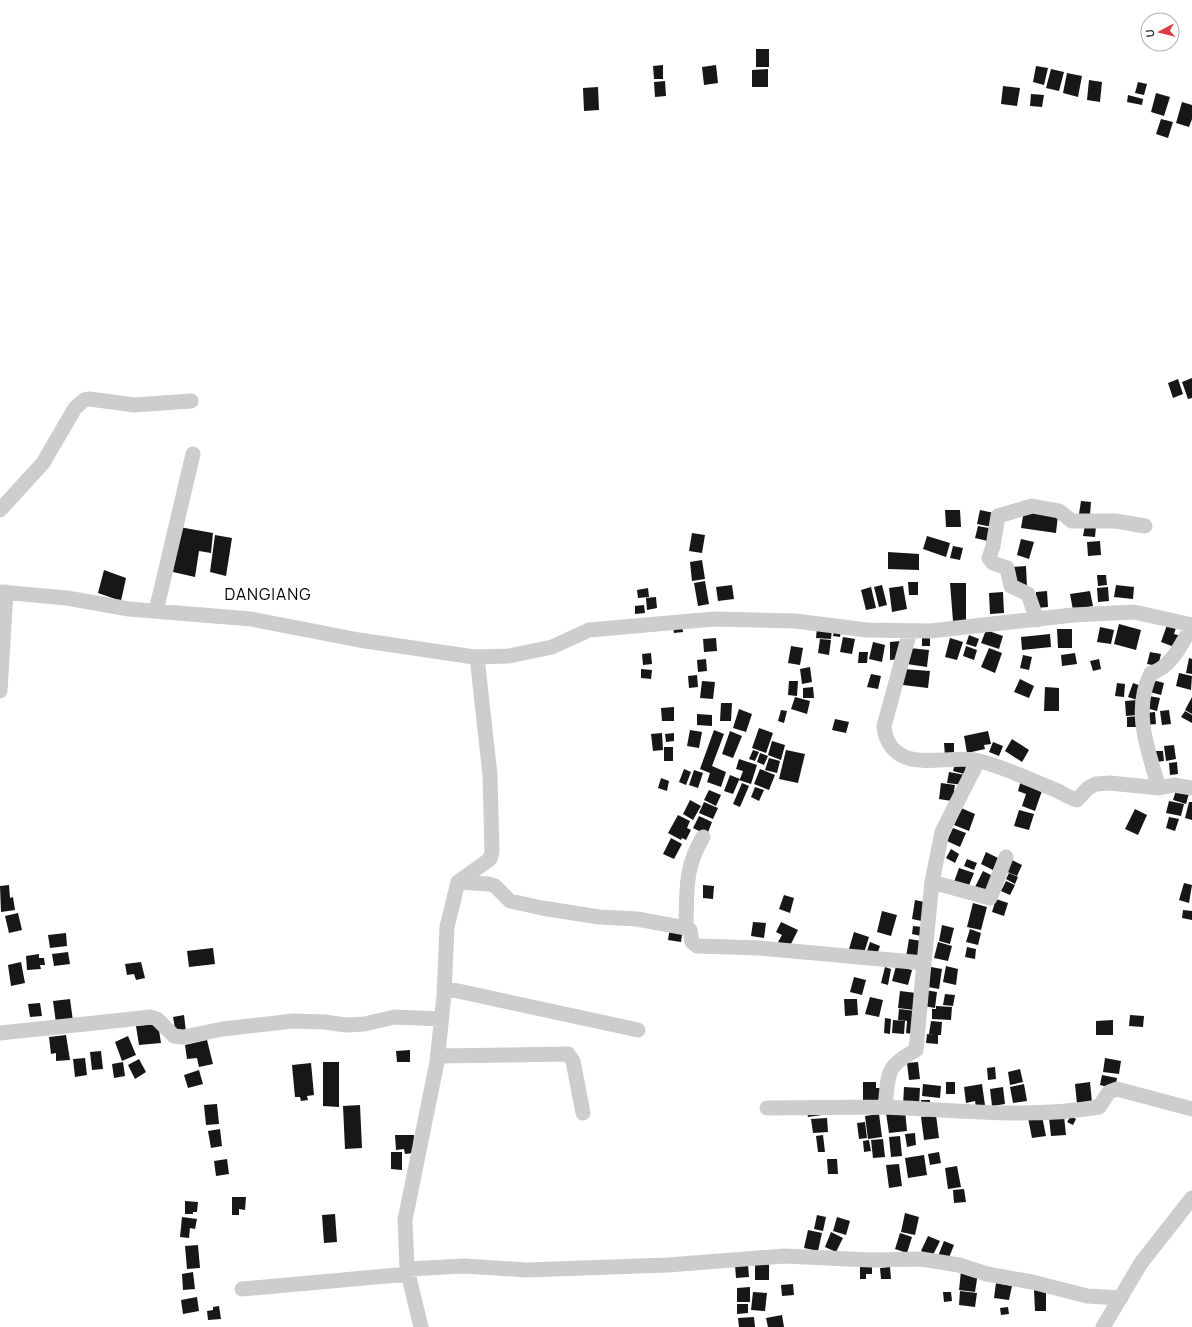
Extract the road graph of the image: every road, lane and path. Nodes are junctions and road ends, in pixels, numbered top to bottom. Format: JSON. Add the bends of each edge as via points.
{"nodes":[{"id":1,"x":191,"y":401,"type":"dead end"},
{"id":2,"x":192,"y":454,"type":"dead end"},
{"id":3,"x":0,"y":510,"type":"edge"},
{"id":4,"x":1145,"y":526,"type":"dead end"},
{"id":5,"x":3,"y":592,"type":"edge"},
{"id":6,"x":156,"y":611,"type":"junction"},
{"id":7,"x":1037,"y":620,"type":"junction"},
{"id":8,"x":1192,"y":625,"type":"edge"},
{"id":9,"x":910,"y":631,"type":"junction"},
{"id":10,"x":477,"y":657,"type":"junction"},
{"id":11,"x":0,"y":691,"type":"edge"},
{"id":12,"x":978,"y":761,"type":"junction"},
{"id":13,"x":1158,"y":788,"type":"junction"},
{"id":14,"x":1192,"y":788,"type":"edge"},
{"id":15,"x":703,"y":837,"type":"dead end"},
{"id":16,"x":1006,"y":857,"type":"dead end"},
{"id":17,"x":458,"y":882,"type":"junction"},
{"id":18,"x":932,"y":882,"type":"junction"},
{"id":19,"x":686,"y":928,"type":"junction"},
{"id":20,"x":924,"y":963,"type":"junction"},
{"id":21,"x":444,"y":988,"type":"junction"},
{"id":22,"x":441,"y":1019,"type":"junction"},
{"id":23,"x":638,"y":1030,"type":"dead end"},
{"id":24,"x":0,"y":1033,"type":"edge"},
{"id":25,"x":437,"y":1056,"type":"junction"},
{"id":26,"x":885,"y":1107,"type":"junction"},
{"id":27,"x":767,"y":1108,"type":"dead end"},
{"id":28,"x":1192,"y":1109,"type":"edge"},
{"id":29,"x":583,"y":1113,"type":"dead end"},
{"id":30,"x":1192,"y":1198,"type":"edge"},
{"id":31,"x":408,"y":1271,"type":"junction"},
{"id":32,"x":242,"y":1289,"type":"dead end"},
{"id":33,"x":1120,"y":1298,"type":"junction"},
{"id":34,"x":421,"y":1327,"type":"edge"},
{"id":35,"x":1103,"y":1327,"type":"edge"}],
"edges":[{"from":1,"to":3,"type":"street","via":[[142,405],[84,400],[75,408],[36,472]]},
{"from":2,"to":6,"type":"street"},
{"from":4,"to":7,"type":"street","via":[[1116,522],[1072,521],[1059,511],[1032,506],[998,516],[989,558],[993,563],[1007,568],[1011,586],[1028,594]]},
{"from":5,"to":6,"type":"street"},
{"from":5,"to":11,"type":"street"},
{"from":6,"to":10,"type":"street","via":[[251,619],[359,640]]},
{"from":7,"to":8,"type":"street","via":[[1073,615],[1134,612]]},
{"from":7,"to":9,"type":"street"},
{"from":8,"to":13,"type":"street","via":[[1180,648],[1160,669],[1151,673],[1144,696],[1141,717]]},
{"from":9,"to":10,"type":"street","via":[[867,630],[795,621],[714,619],[589,630],[552,647],[509,656]]},
{"from":9,"to":12,"type":"street","via":[[884,726],[884,736],[898,753],[908,758]]},
{"from":10,"to":17,"type":"street","via":[[490,775],[492,852],[490,859]]},
{"from":12,"to":13,"type":"street","via":[[1077,800],[1088,788],[1096,784]]},
{"from":12,"to":18,"type":"street","via":[[945,824]]},
{"from":13,"to":14,"type":"street","via":[[1174,785]]},
{"from":15,"to":19,"type":"street","via":[[695,851],[688,875]]},
{"from":16,"to":18,"type":"street","via":[[990,898]]},
{"from":17,"to":19,"type":"street","via":[[489,884],[495,886],[510,901],[542,908]]},
{"from":17,"to":21,"type":"street","via":[[447,927]]},
{"from":18,"to":20,"type":"street"},
{"from":19,"to":20,"type":"street","via":[[690,930],[692,942],[697,946],[760,948]]},
{"from":20,"to":26,"type":"street","via":[[916,1050],[895,1064],[888,1074]]},
{"from":21,"to":22,"type":"street"},
{"from":21,"to":23,"type":"street"},
{"from":22,"to":24,"type":"street","via":[[395,1017],[346,1025],[293,1021],[223,1029],[183,1037],[174,1036],[157,1019],[151,1017]]},
{"from":22,"to":25,"type":"street"},
{"from":25,"to":29,"type":"street","via":[[568,1054],[573,1061]]},
{"from":25,"to":31,"type":"street","via":[[405,1220]]},
{"from":26,"to":27,"type":"street"},
{"from":26,"to":28,"type":"street","via":[[1032,1114],[1078,1111],[1099,1107],[1109,1092],[1117,1089]]},
{"from":30,"to":33,"type":"street","via":[[1141,1263]]},
{"from":31,"to":32,"type":"street"},
{"from":31,"to":33,"type":"street","via":[[464,1266],[526,1270],[668,1266],[784,1256],[871,1260],[921,1259],[1087,1296]]},
{"from":31,"to":34,"type":"street"},
{"from":33,"to":35,"type":"street"}]}
